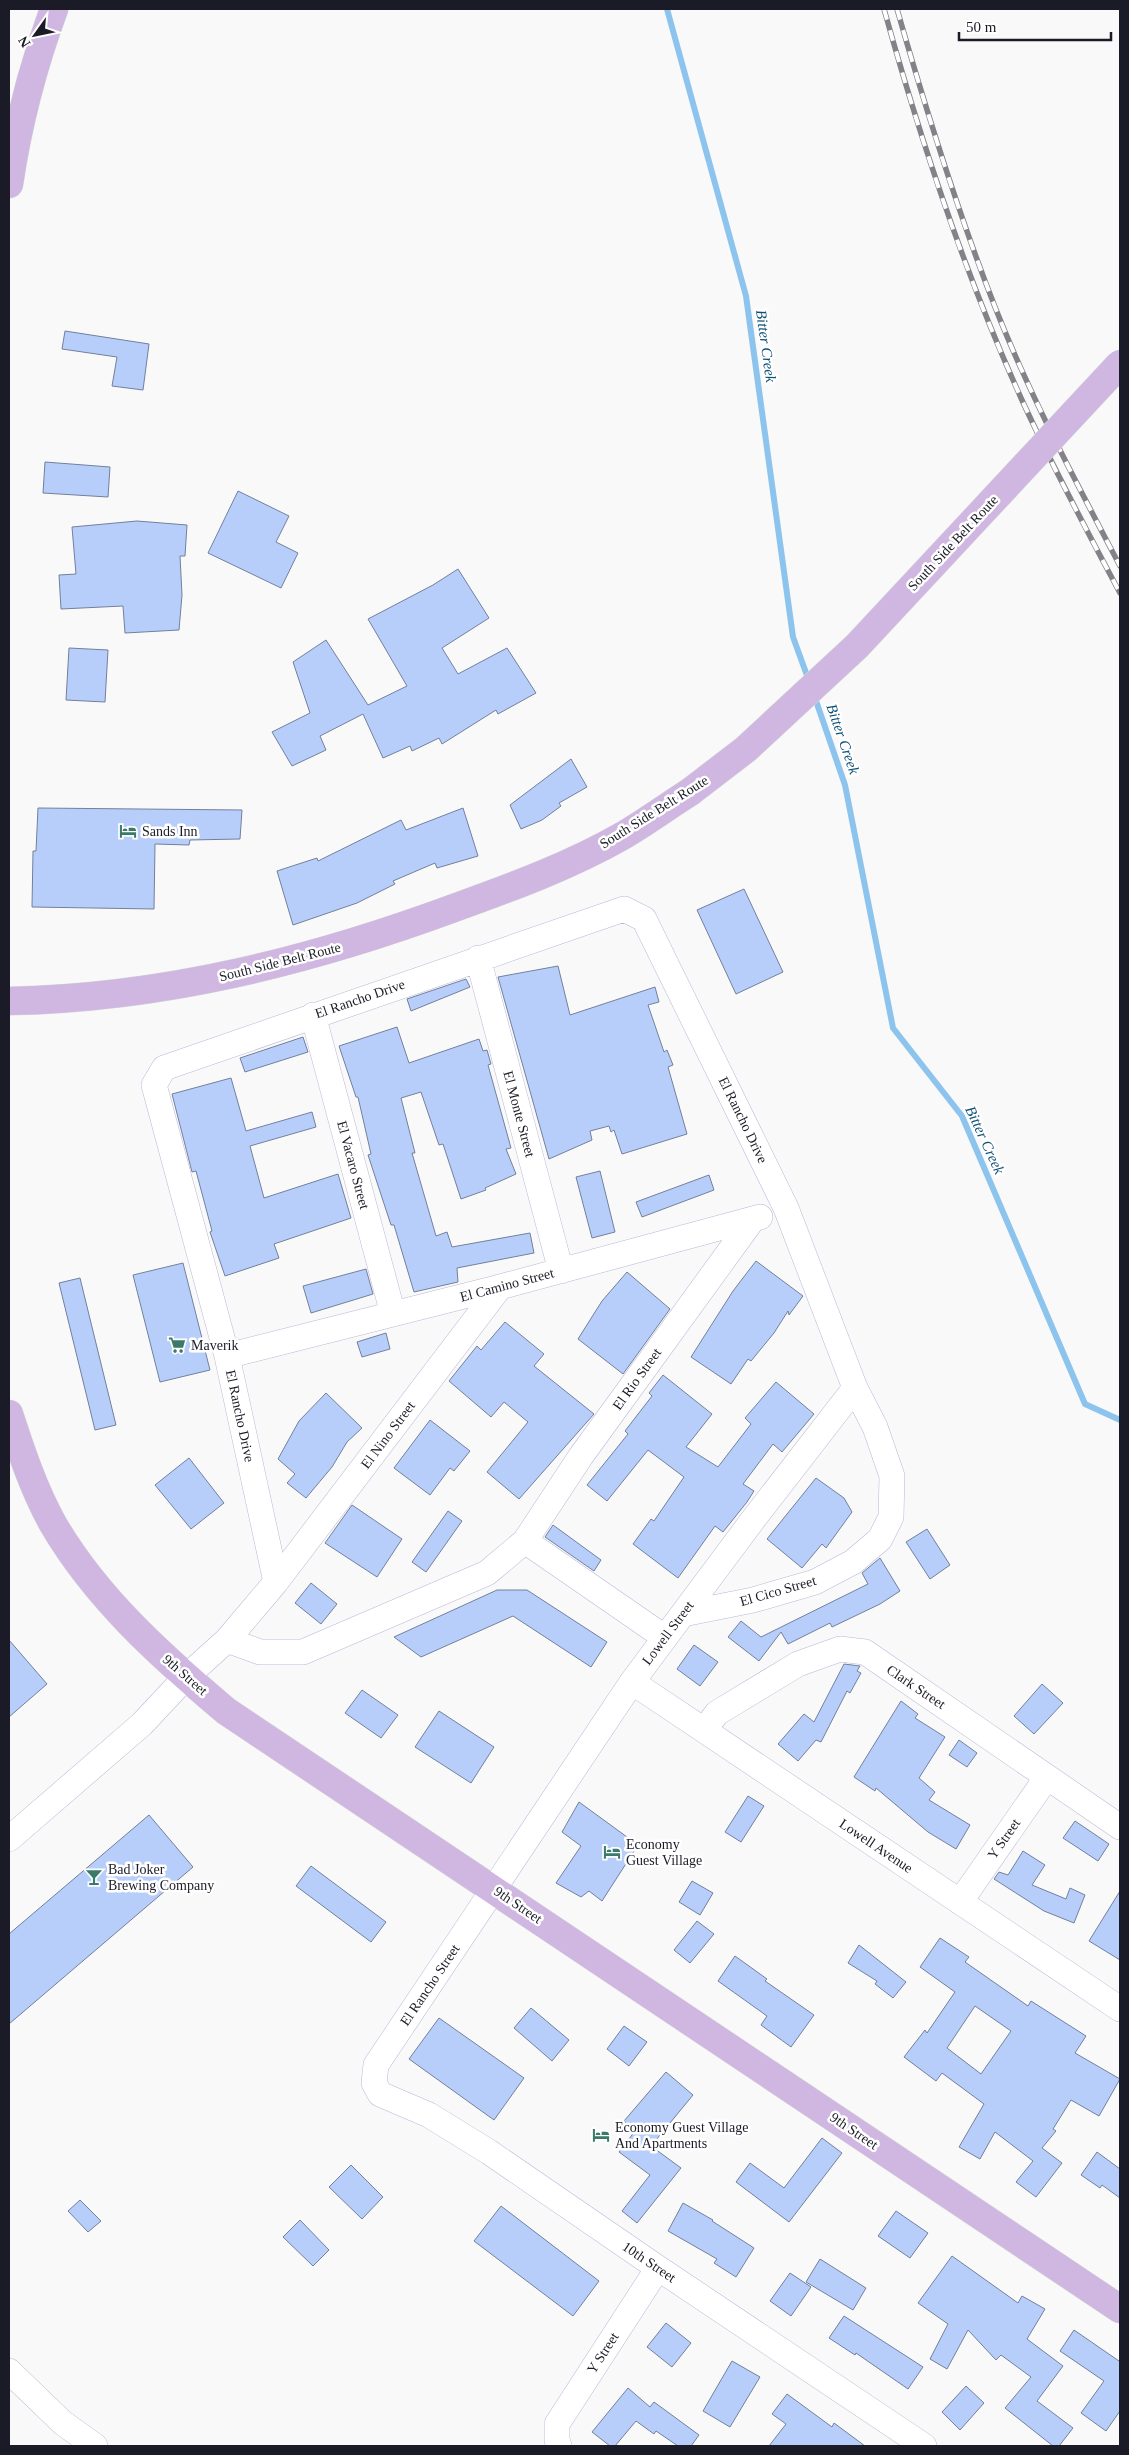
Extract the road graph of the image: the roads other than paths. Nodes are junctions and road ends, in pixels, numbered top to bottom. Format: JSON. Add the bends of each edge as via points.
{"nodes":[{"id":1,"x":54,"y":9,"type":"edge"},
{"id":2,"x":9,"y":184,"type":"edge"},
{"id":3,"x":1120,"y":364,"type":"edge"},
{"id":4,"x":478,"y":958,"type":"junction"},
{"id":5,"x":9,"y":1001,"type":"edge"},
{"id":6,"x":313,"y":1015,"type":"junction"},
{"id":7,"x":786,"y":1208,"type":"junction"},
{"id":8,"x":753,"y":1219,"type":"junction"},
{"id":9,"x":561,"y":1271,"type":"junction"},
{"id":10,"x":500,"y":1288,"type":"junction"},
{"id":11,"x":393,"y":1314,"type":"junction"},
{"id":12,"x":227,"y":1356,"type":"junction"},
{"id":13,"x":855,"y":1388,"type":"junction"},
{"id":14,"x":9,"y":1414,"type":"edge"},
{"id":15,"x":525,"y":1541,"type":"junction"},
{"id":16,"x":276,"y":1582,"type":"junction"},
{"id":17,"x":683,"y":1614,"type":"junction"},
{"id":18,"x":664,"y":1638,"type":"junction"},
{"id":19,"x":227,"y":1640,"type":"junction"},
{"id":20,"x":186,"y":1676,"type":"junction"},
{"id":21,"x":632,"y":1682,"type":"junction"},
{"id":22,"x":704,"y":1730,"type":"junction"},
{"id":23,"x":1048,"y":1777,"type":"junction"},
{"id":24,"x":1120,"y":1827,"type":"edge"},
{"id":25,"x":9,"y":1840,"type":"edge"},
{"id":26,"x":494,"y":1889,"type":"junction"},
{"id":27,"x":960,"y":1902,"type":"junction"},
{"id":28,"x":1120,"y":2009,"type":"edge"},
{"id":29,"x":374,"y":2083,"type":"joint"},
{"id":30,"x":658,"y":2268,"type":"junction"},
{"id":31,"x":1120,"y":2309,"type":"edge"},
{"id":32,"x":9,"y":2371,"type":"edge"},
{"id":33,"x":558,"y":2443,"type":"edge"},
{"id":34,"x":95,"y":2446,"type":"edge"},
{"id":35,"x":924,"y":2446,"type":"edge"}],
"edges":[{"from":1,"to":2,"type":"main road","via":[[30,78]]},
{"from":3,"to":5,"type":"main road","name":"South Side Belt Route","bridge":true,"via":[[857,646],[746,749],[690,792],[623,835],[513,887],[316,954],[163,988],[67,1000]]},
{"from":4,"to":6,"type":"street","name":"El Rancho Drive"},
{"from":4,"to":7,"type":"street","name":"El Rancho Drive","via":[[624,909],[644,919]]},
{"from":4,"to":9,"type":"street","name":"El Monte Street"},
{"from":6,"to":11,"type":"street","name":"El Vacaro Street"},
{"from":6,"to":12,"type":"street","name":"El Rancho Drive","via":[[164,1068],[154,1085]]},
{"from":7,"to":8,"type":"street","name":"El Camino Street"},
{"from":7,"to":13,"type":"street","name":"El Rancho Drive"},
{"from":8,"to":9,"type":"street","name":"El Camino Street"},
{"from":8,"to":15,"type":"street","name":"El Rio Street","via":[[582,1456]]},
{"from":9,"to":10,"type":"street","name":"El Camino Street"},
{"from":10,"to":11,"type":"street","name":"El Camino Street"},
{"from":10,"to":16,"type":"street","name":"El Nino Street"},
{"from":11,"to":12,"type":"street","name":"El Camino Street"},
{"from":12,"to":16,"type":"street","name":"El Rancho Drive"},
{"from":13,"to":17,"type":"street","name":"Lowell Street"},
{"from":13,"to":17,"type":"street","name":"El Cico Street","via":[[892,1476],[891,1517],[880,1539],[853,1562],[815,1582],[753,1600]]},
{"from":14,"to":20,"type":"main road","name":"9th Street","via":[[24,1460],[53,1523],[92,1580],[144,1638]]},
{"from":15,"to":18,"type":"street"},
{"from":15,"to":19,"type":"street","name":"El Rio Street","via":[[487,1573],[303,1652],[260,1652]]},
{"from":16,"to":19,"type":"street"},
{"from":17,"to":18,"type":"street","name":"Lowell Street"},
{"from":18,"to":21,"type":"street","name":"Lowell Street"},
{"from":19,"to":20,"type":"street"},
{"from":20,"to":25,"type":"street","via":[[142,1724]]},
{"from":20,"to":26,"type":"main road","name":"9th Street","via":[[226,1711]]},
{"from":21,"to":22,"type":"street","name":"Lowell Avenue"},
{"from":21,"to":26,"type":"street","name":"Lowell Street"},
{"from":22,"to":23,"type":"street","name":"Clark Street","via":[[717,1713],[798,1664],[840,1649],[865,1652]]},
{"from":22,"to":27,"type":"street","name":"Lowell Avenue"},
{"from":23,"to":24,"type":"street","name":"Clark Street"},
{"from":23,"to":27,"type":"street","name":"Y Street"},
{"from":26,"to":29,"type":"street","name":"El Rancho Street","via":[[376,2065]]},
{"from":26,"to":31,"type":"main road","name":"9th Street"},
{"from":27,"to":28,"type":"street","name":"Lowell Avenue"},
{"from":29,"to":30,"type":"street","name":"10th Street","via":[[380,2094],[429,2115]]},
{"from":30,"to":33,"type":"street","name":"Y Street","via":[[557,2424]]},
{"from":30,"to":35,"type":"street","name":"10th Street"},
{"from":32,"to":34,"type":"street","via":[[63,2423]]}]}
